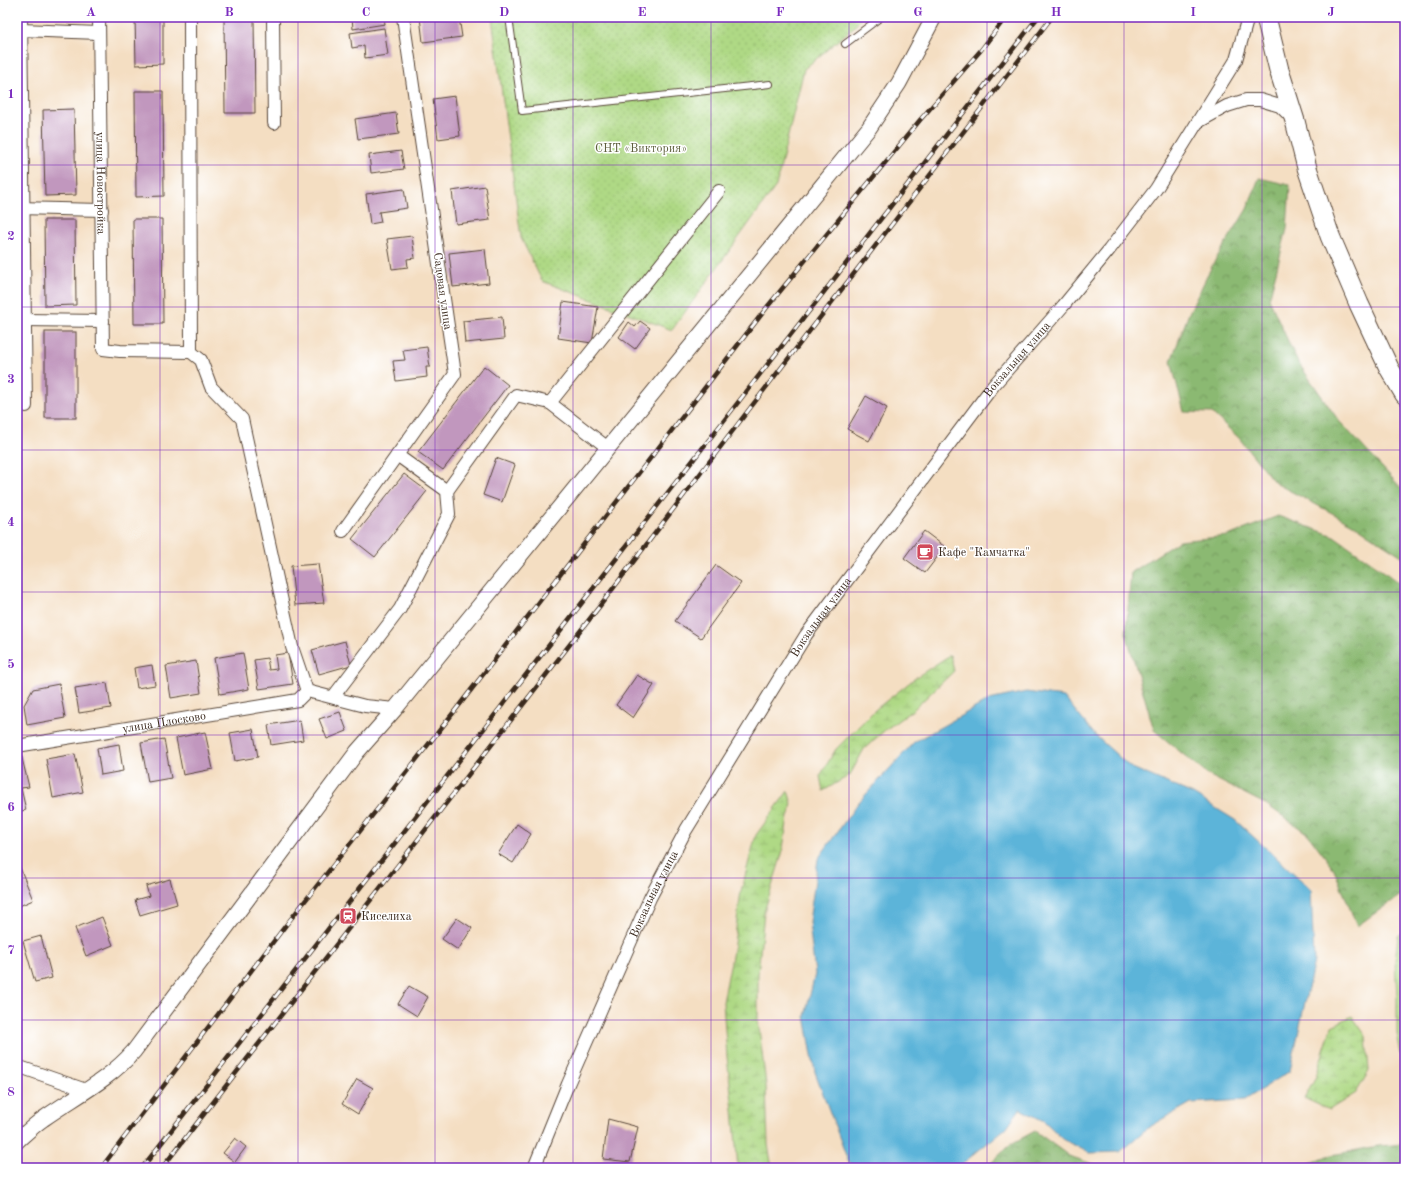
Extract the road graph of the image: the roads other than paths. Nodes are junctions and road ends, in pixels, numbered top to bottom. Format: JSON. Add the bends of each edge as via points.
{"nodes":[{"id":1,"x":21,"y":17,"type":"edge"},
{"id":2,"x":99,"y":17,"type":"edge"},
{"id":3,"x":190,"y":17,"type":"edge"},
{"id":4,"x":273,"y":17,"type":"edge"},
{"id":5,"x":403,"y":17,"type":"edge"},
{"id":6,"x":509,"y":17,"type":"edge"},
{"id":7,"x":881,"y":17,"type":"edge"},
{"id":8,"x":934,"y":17,"type":"edge"},
{"id":9,"x":1248,"y":17,"type":"edge"},
{"id":10,"x":1266,"y":17,"type":"edge"},
{"id":11,"x":21,"y":30,"type":"junction"},
{"id":12,"x":99,"y":33,"type":"junction"},
{"id":13,"x":845,"y":44,"type":"dead end"},
{"id":14,"x":770,"y":84,"type":"dead end"},
{"id":15,"x":1295,"y":121,"type":"junction"},
{"id":16,"x":1197,"y":122,"type":"junction"},
{"id":17,"x":274,"y":123,"type":"dead end"},
{"id":18,"x":20,"y":161,"type":"edge"},
{"id":19,"x":719,"y":191,"type":"dead end"},
{"id":20,"x":20,"y":209,"type":"edge"},
{"id":21,"x":102,"y":210,"type":"junction"},
{"id":22,"x":24,"y":320,"type":"junction"},
{"id":23,"x":103,"y":321,"type":"junction"},
{"id":24,"x":21,"y":342,"type":"edge"},
{"id":25,"x":191,"y":352,"type":"junction"},
{"id":26,"x":1405,"y":396,"type":"edge"},
{"id":27,"x":550,"y":403,"type":"junction"},
{"id":28,"x":26,"y":406,"type":"dead end"},
{"id":29,"x":608,"y":448,"type":"junction"},
{"id":30,"x":397,"y":455,"type":"junction"},
{"id":31,"x":447,"y":491,"type":"junction"},
{"id":32,"x":343,"y":531,"type":"dead end"},
{"id":33,"x":307,"y":691,"type":"junction"},
{"id":34,"x":333,"y":697,"type":"junction"},
{"id":35,"x":395,"y":709,"type":"junction"},
{"id":36,"x":17,"y":746,"type":"edge"},
{"id":37,"x":17,"y":1068,"type":"edge"},
{"id":38,"x":86,"y":1090,"type":"junction"},
{"id":39,"x":17,"y":1141,"type":"edge"},
{"id":40,"x":534,"y":1168,"type":"edge"}],
"edges":[{"from":1,"to":11,"type":"street"},
{"from":2,"to":12,"type":"street","name":"улица Новостройка"},
{"from":3,"to":25,"type":"street"},
{"from":4,"to":17,"type":"street"},
{"from":5,"to":30,"type":"street","name":"Садовая улица","via":[[455,374]]},
{"from":6,"to":14,"type":"lane","via":[[522,111]]},
{"from":7,"to":13,"type":"lane"},
{"from":8,"to":29,"type":"street","via":[[899,83],[869,128]]},
{"from":9,"to":16,"type":"street","name":"Вокзальная улица","via":[[1236,60]]},
{"from":10,"to":15,"type":"main road"},
{"from":11,"to":12,"type":"street"},
{"from":11,"to":18,"type":"street"},
{"from":12,"to":21,"type":"street","name":"улица Новостройка"},
{"from":15,"to":16,"type":"street","via":[[1280,106],[1260,100],[1246,100]]},
{"from":15,"to":26,"type":"main road","via":[[1330,236],[1359,304]]},
{"from":16,"to":40,"type":"street","name":"Вокзальная улица","via":[[1156,189],[1063,306],[993,386],[806,635],[686,830],[650,898]]},
{"from":18,"to":20,"type":"street"},
{"from":19,"to":27,"type":"street"},
{"from":20,"to":21,"type":"street"},
{"from":20,"to":22,"type":"street"},
{"from":21,"to":23,"type":"street","name":"улица Новостройка"},
{"from":22,"to":23,"type":"street"},
{"from":22,"to":24,"type":"street"},
{"from":23,"to":25,"type":"street","name":"улица Новостройка","via":[[103,349]]},
{"from":24,"to":28,"type":"street"},
{"from":25,"to":33,"type":"street","via":[[201,360],[211,387],[242,419],[292,647]]},
{"from":27,"to":29,"type":"street"},
{"from":27,"to":31,"type":"street","via":[[516,395]]},
{"from":29,"to":35,"type":"street"},
{"from":30,"to":31,"type":"street"},
{"from":30,"to":32,"type":"street","name":"Садовая улица"},
{"from":31,"to":34,"type":"street","via":[[449,514],[400,609]]},
{"from":33,"to":34,"type":"street"},
{"from":33,"to":36,"type":"street","name":"улица Плосково","via":[[298,700]]},
{"from":34,"to":35,"type":"street","via":[[365,706]]},
{"from":35,"to":38,"type":"street","via":[[357,752],[134,1051],[124,1063]]},
{"from":37,"to":38,"type":"street"},
{"from":38,"to":39,"type":"street","via":[[41,1120]]}]}
